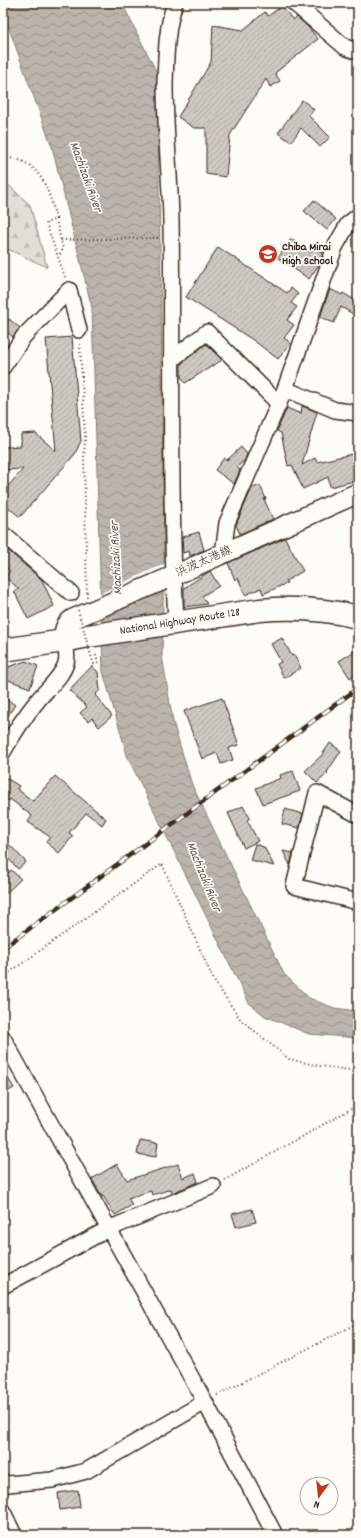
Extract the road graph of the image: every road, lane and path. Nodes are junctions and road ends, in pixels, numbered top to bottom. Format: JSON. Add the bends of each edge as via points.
{"nodes":[{"id":1,"x":176,"y":3,"type":"edge"},
{"id":2,"x":294,"y":3,"type":"edge"},
{"id":3,"x":358,"y":50,"type":"edge"},
{"id":4,"x":3,"y":158,"type":"edge"},
{"id":5,"x":358,"y":216,"type":"edge"},
{"id":6,"x":56,"y":219,"type":"junction"},
{"id":7,"x":161,"y":238,"type":"dead end"},
{"id":8,"x":61,"y":240,"type":"junction"},
{"id":9,"x":59,"y":256,"type":"junction"},
{"id":10,"x":69,"y":290,"type":"junction"},
{"id":11,"x":79,"y":330,"type":"joint"},
{"id":12,"x":171,"y":360,"type":"junction"},
{"id":13,"x":3,"y":367,"type":"edge"},
{"id":14,"x":285,"y":389,"type":"junction"},
{"id":15,"x":279,"y":404,"type":"junction"},
{"id":16,"x":358,"y":413,"type":"edge"},
{"id":17,"x":358,"y":493,"type":"edge"},
{"id":18,"x":3,"y":534,"type":"edge"},
{"id":19,"x":223,"y":554,"type":"junction"},
{"id":20,"x":168,"y":578,"type":"junction"},
{"id":21,"x":71,"y":593,"type":"dead end"},
{"id":22,"x":84,"y":608,"type":"junction"},
{"id":23,"x":358,"y":617,"type":"edge"},
{"id":24,"x":171,"y":623,"type":"junction"},
{"id":25,"x":64,"y":641,"type":"junction"},
{"id":26,"x":91,"y":649,"type":"junction"},
{"id":27,"x":3,"y":650,"type":"edge"},
{"id":28,"x":3,"y":752,"type":"edge"},
{"id":29,"x":358,"y":815,"type":"edge"},
{"id":30,"x":358,"y":902,"type":"edge"},
{"id":31,"x":3,"y":977,"type":"edge"},
{"id":32,"x":3,"y":1038,"type":"edge"},
{"id":33,"x":358,"y":1070,"type":"edge"},
{"id":34,"x":358,"y":1105,"type":"edge"},
{"id":35,"x":213,"y":1186,"type":"joint"},
{"id":36,"x":108,"y":1229,"type":"junction"},
{"id":37,"x":3,"y":1286,"type":"edge"},
{"id":38,"x":358,"y":1323,"type":"edge"},
{"id":39,"x":205,"y":1402,"type":"junction"},
{"id":40,"x":3,"y":1482,"type":"edge"},
{"id":41,"x":3,"y":1512,"type":"edge"},
{"id":42,"x":14,"y":1535,"type":"edge"},
{"id":43,"x":275,"y":1535,"type":"edge"}],
"edges":[{"from":1,"to":12,"type":"street","via":[[171,15],[165,69],[171,219]]},
{"from":2,"to":3,"type":"street","via":[[345,47]]},
{"from":4,"to":6,"type":"path","via":[[21,160],[40,176],[50,194]]},
{"from":5,"to":14,"type":"street","via":[[348,224],[335,247]]},
{"from":6,"to":8,"type":"path"},
{"from":6,"to":9,"type":"path","via":[[46,223]]},
{"from":7,"to":8,"type":"path"},
{"from":8,"to":9,"type":"path","via":[[63,249]]},
{"from":9,"to":10,"type":"path"},
{"from":10,"to":11,"type":"street"},
{"from":10,"to":13,"type":"street","via":[[24,336]]},
{"from":11,"to":22,"type":"path","via":[[85,436]]},
{"from":12,"to":15,"type":"street","via":[[207,332]]},
{"from":12,"to":20,"type":"street"},
{"from":14,"to":15,"type":"street"},
{"from":14,"to":16,"type":"street","via":[[334,410]]},
{"from":15,"to":19,"type":"street","via":[[227,523]]},
{"from":17,"to":19,"type":"main road","name":"浜波太港線"},
{"from":18,"to":21,"type":"street"},
{"from":19,"to":20,"type":"main road","name":"浜波太港線"},
{"from":20,"to":22,"type":"main road","name":"浜波太港線"},
{"from":20,"to":24,"type":"street"},
{"from":22,"to":25,"type":"main road","name":"浜波太港線","via":[[68,622]]},
{"from":22,"to":26,"type":"path","bridge":true},
{"from":23,"to":24,"type":"highway","name":"National Highway Route 128","via":[[327,610],[284,608]]},
{"from":24,"to":26,"type":"highway","name":"National Highway Route 128"},
{"from":25,"to":26,"type":"highway","name":"National Highway Route 128"},
{"from":25,"to":27,"type":"highway","name":"National Highway Route 128"},
{"from":25,"to":28,"type":"street","via":[[67,656],[61,673],[20,723]]},
{"from":29,"to":30,"type":"street","via":[[317,793],[294,886]]},
{"from":31,"to":33,"type":"path","via":[[162,864],[214,981],[241,1020],[289,1059],[319,1066]]},
{"from":32,"to":36,"type":"street"},
{"from":34,"to":35,"type":"path"},
{"from":35,"to":36,"type":"street"},
{"from":36,"to":37,"type":"street"},
{"from":36,"to":39,"type":"street"},
{"from":38,"to":39,"type":"path"},
{"from":39,"to":40,"type":"street","via":[[86,1471],[52,1480],[8,1484]]},
{"from":39,"to":43,"type":"street"},
{"from":41,"to":42,"type":"street"}]}
